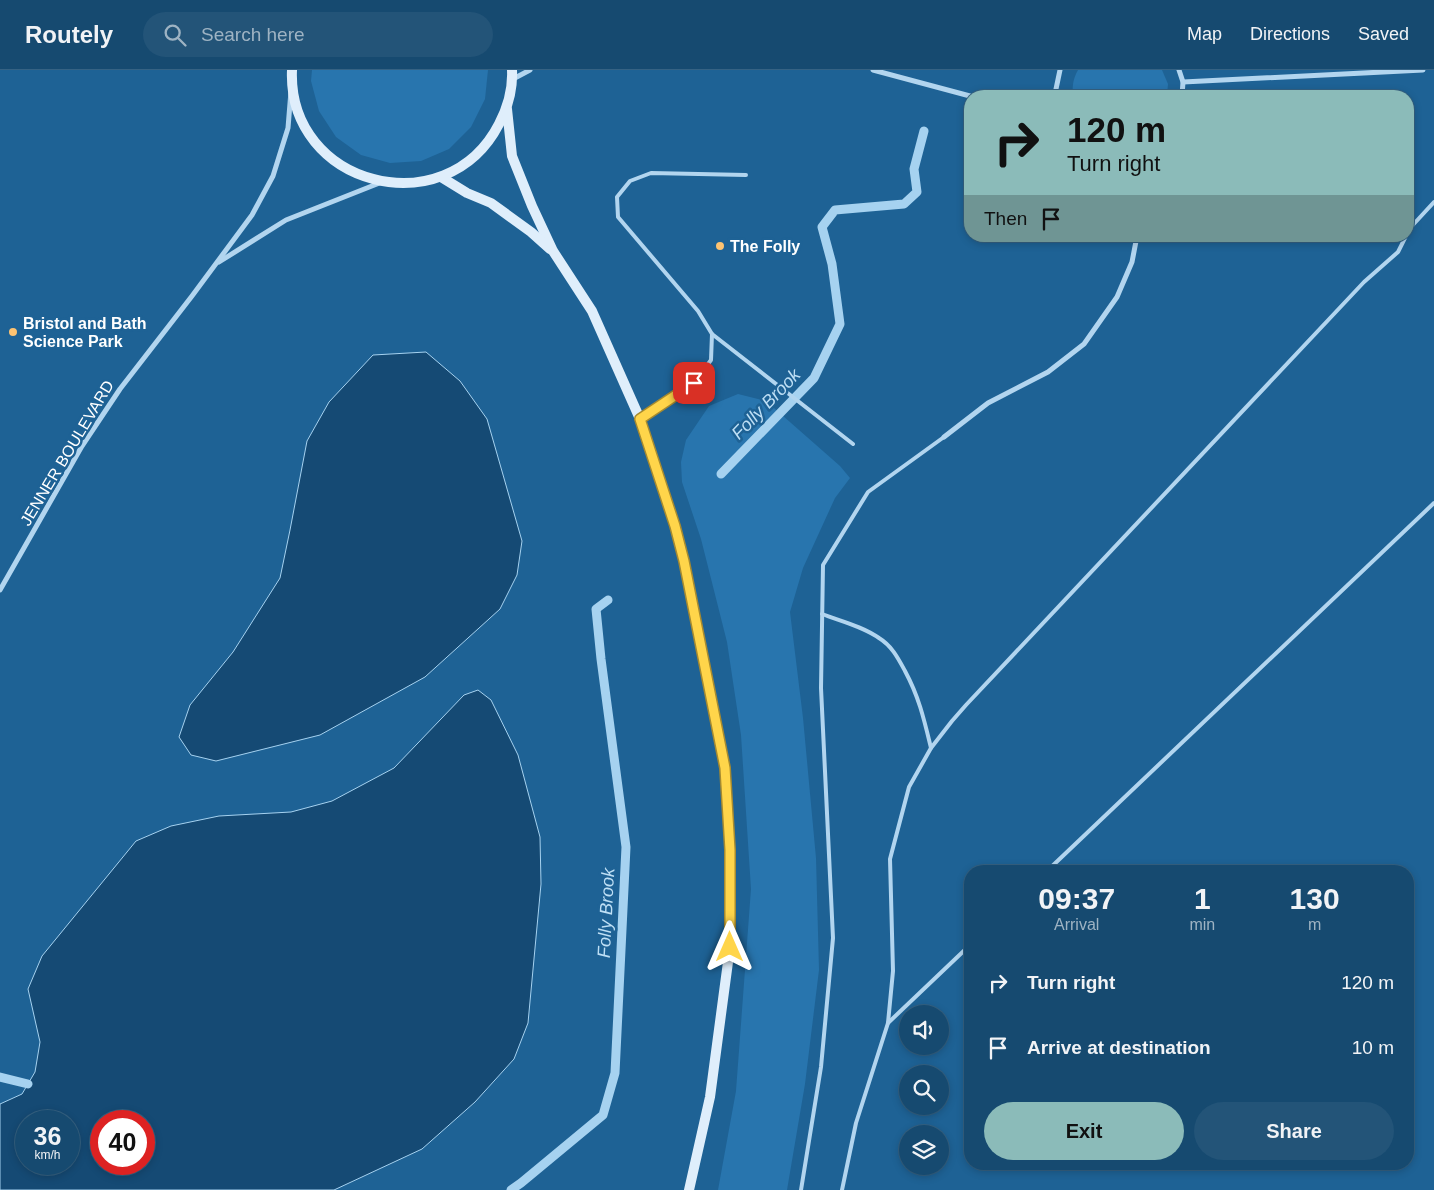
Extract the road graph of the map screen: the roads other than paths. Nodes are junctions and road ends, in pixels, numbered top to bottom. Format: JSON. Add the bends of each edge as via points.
{"nodes":[{"id":1,"x":292,"y":70,"type":"edge"},
{"id":2,"x":530,"y":70,"type":"edge"},
{"id":3,"x":873,"y":70,"type":"edge"},
{"id":4,"x":1060,"y":70,"type":"edge"},
{"id":5,"x":1178,"y":70,"type":"edge"},
{"id":6,"x":1424,"y":70,"type":"edge"},
{"id":7,"x":512,"y":75,"type":"edge"},
{"id":8,"x":1183,"y":82,"type":"junction"},
{"id":9,"x":292,"y":85,"type":"junction"},
{"id":10,"x":1056,"y":90,"type":"edge"},
{"id":11,"x":1182,"y":90,"type":"edge"},
{"id":12,"x":964,"y":94,"type":"edge"},
{"id":13,"x":507,"y":109,"type":"junction"},
{"id":14,"x":746,"y":175,"type":"dead end"},
{"id":15,"x":441,"y":177,"type":"junction"},
{"id":16,"x":382,"y":182,"type":"junction"},
{"id":17,"x":1434,"y":202,"type":"edge"},
{"id":18,"x":1414,"y":225,"type":"edge"},
{"id":19,"x":1136,"y":242,"type":"edge"},
{"id":20,"x":1403,"y":242,"type":"edge"},
{"id":21,"x":553,"y":251,"type":"junction"},
{"id":22,"x":217,"y":263,"type":"junction"},
{"id":23,"x":712,"y":334,"type":"junction"},
{"id":24,"x":640,"y":419,"type":"junction"},
{"id":25,"x":944,"y":437,"type":"joint"},
{"id":26,"x":853,"y":444,"type":"dead end"},
{"id":27,"x":1434,"y":503,"type":"edge"},
{"id":28,"x":0,"y":590,"type":"edge"},
{"id":29,"x":822,"y":614,"type":"junction"},
{"id":30,"x":931,"y":748,"type":"junction"},
{"id":31,"x":1053,"y":865,"type":"edge"},
{"id":32,"x":964,"y":951,"type":"edge"},
{"id":33,"x":888,"y":1022,"type":"junction"},
{"id":34,"x":689,"y":1190,"type":"edge"},
{"id":35,"x":801,"y":1190,"type":"edge"},
{"id":36,"x":842,"y":1190,"type":"edge"}],
"edges":[{"from":1,"to":9,"type":"street"},
{"from":2,"to":7,"type":"street"},
{"from":3,"to":12,"type":"street"},
{"from":4,"to":10,"type":"street"},
{"from":5,"to":8,"type":"street"},
{"from":6,"to":8,"type":"street"},
{"from":7,"to":13,"type":"street"},
{"from":8,"to":11,"type":"street"},
{"from":9,"to":16,"type":"street","via":[[298,112],[311,137],[331,158],[355,174]]},
{"from":9,"to":22,"type":"street","name":"JENNER BOULEVARD","via":[[288,128],[273,176],[252,215]]},
{"from":13,"to":15,"type":"street","via":[[492,138],[469,161]]},
{"from":13,"to":21,"type":"street","via":[[512,156]]},
{"from":14,"to":23,"type":"lane","via":[[652,174],[630,181],[617,197],[618,217],[698,311]]},
{"from":15,"to":16,"type":"street","via":[[412,184]]},
{"from":15,"to":21,"type":"street","via":[[491,203]]},
{"from":16,"to":22,"type":"street","name":"JENNER BOULEVARD","via":[[286,220]]},
{"from":17,"to":18,"type":"lane"},
{"from":19,"to":25,"type":"street","via":[[1132,262],[1117,297],[1084,344],[1048,372],[988,404]]},
{"from":20,"to":30,"type":"lane","via":[[1398,252],[1364,282],[966,705]]},
{"from":21,"to":24,"type":"street","via":[[592,311]]},
{"from":22,"to":28,"type":"street","name":"JENNER BOULEVARD","via":[[120,388],[82,446]]},
{"from":23,"to":24,"type":"lane","via":[[711,360],[694,383]]},
{"from":23,"to":26,"type":"lane"},
{"from":24,"to":34,"type":"street","via":[[684,561],[725,768],[730,850],[730,947],[710,1098]]},
{"from":25,"to":29,"type":"lane","via":[[868,492],[823,565]]},
{"from":27,"to":31,"type":"lane"},
{"from":29,"to":30,"type":"lane","via":[[867,631],[889,645],[914,688]]},
{"from":29,"to":35,"type":"lane","via":[[821,688],[834,938],[821,1067]]},
{"from":30,"to":33,"type":"lane","via":[[909,787],[890,859],[893,971]]},
{"from":32,"to":33,"type":"lane"},
{"from":33,"to":36,"type":"lane","via":[[856,1123]]}]}
